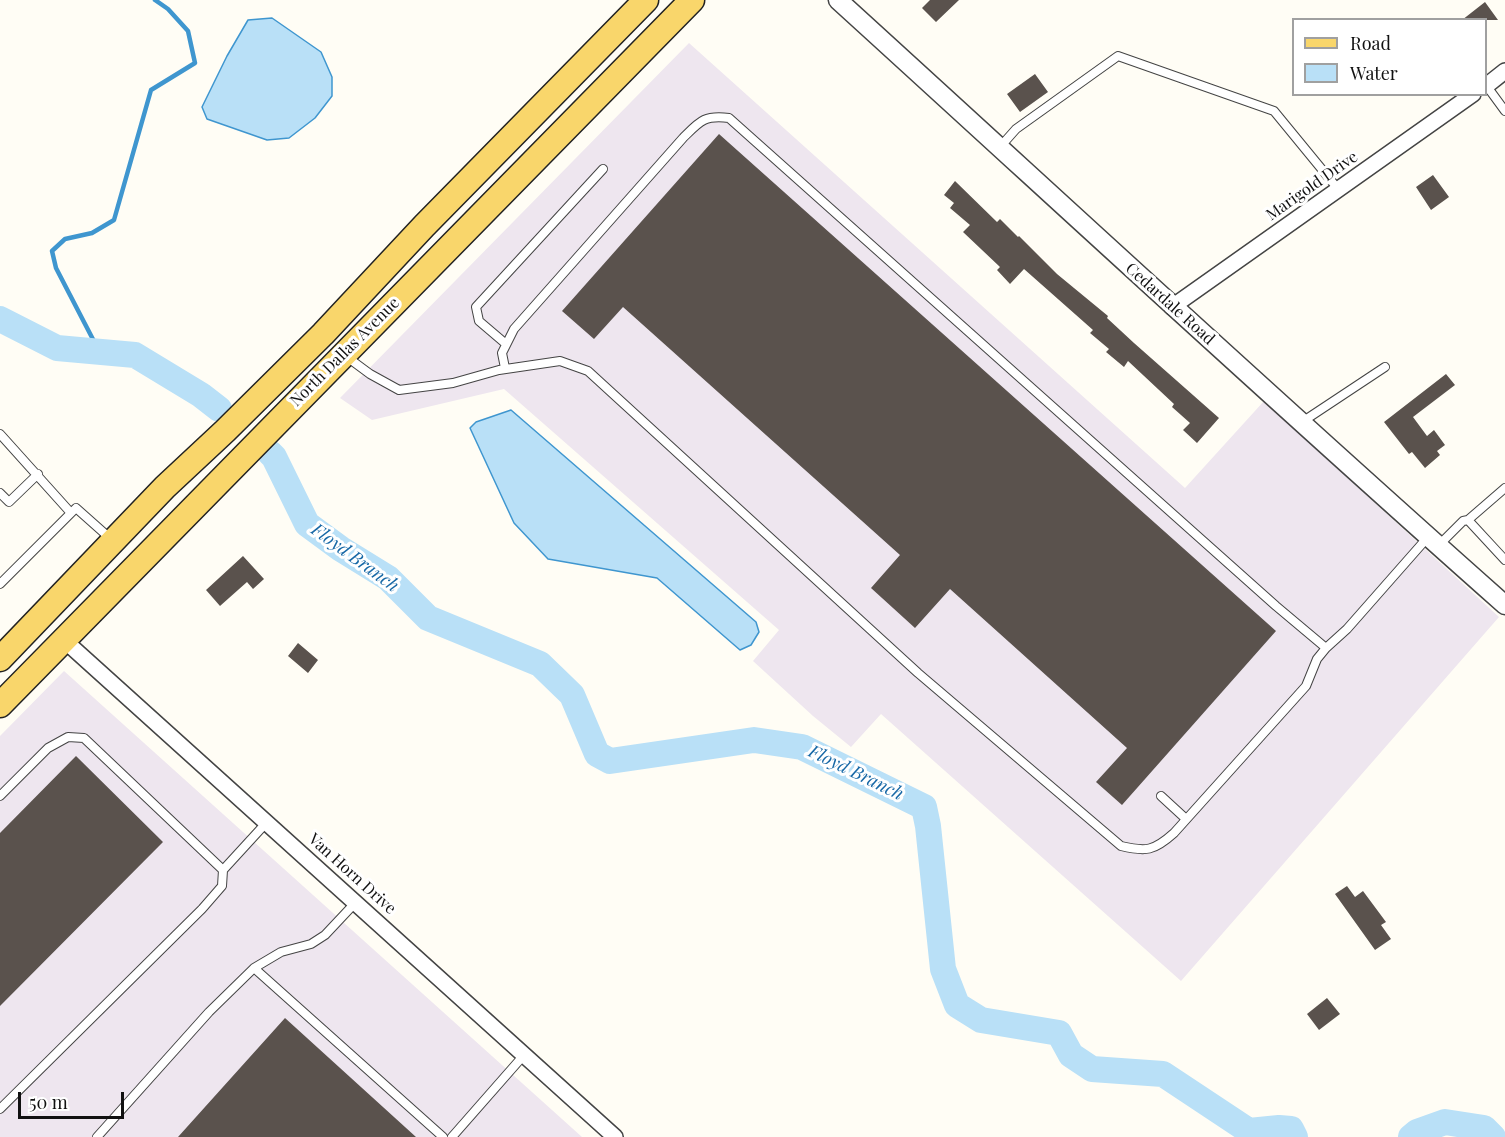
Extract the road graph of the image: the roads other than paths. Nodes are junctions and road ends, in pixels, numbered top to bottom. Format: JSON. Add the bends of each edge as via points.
{"nodes":[{"id":1,"x":692,"y":0,"type":"edge"},
{"id":2,"x":838,"y":0,"type":"edge"},
{"id":3,"x":638,"y":5,"type":"edge"},
{"id":4,"x":1505,"y":71,"type":"edge"},
{"id":5,"x":1487,"y":84,"type":"edge"},
{"id":6,"x":1487,"y":86,"type":"edge"},
{"id":7,"x":1470,"y":96,"type":"edge"},
{"id":8,"x":1505,"y":111,"type":"edge"},
{"id":9,"x":1000,"y":147,"type":"junction"},
{"id":10,"x":603,"y":169,"type":"dead end"},
{"id":11,"x":1338,"y":189,"type":"junction"},
{"id":12,"x":1172,"y":307,"type":"junction"},
{"id":13,"x":322,"y":334,"type":"junction"},
{"id":14,"x":506,"y":344,"type":"junction"},
{"id":15,"x":344,"y":354,"type":"junction"},
{"id":16,"x":1385,"y":367,"type":"dead end"},
{"id":17,"x":506,"y":368,"type":"junction"},
{"id":18,"x":1300,"y":423,"type":"junction"},
{"id":19,"x":0,"y":434,"type":"edge"},
{"id":20,"x":38,"y":474,"type":"junction"},
{"id":21,"x":1505,"y":488,"type":"edge"},
{"id":22,"x":0,"y":493,"type":"edge"},
{"id":23,"x":71,"y":513,"type":"junction"},
{"id":24,"x":1468,"y":520,"type":"junction"},
{"id":25,"x":113,"y":541,"type":"junction"},
{"id":26,"x":1433,"y":541,"type":"junction"},
{"id":27,"x":1505,"y":560,"type":"edge"},
{"id":28,"x":0,"y":585,"type":"edge"},
{"id":29,"x":1505,"y":605,"type":"edge"},
{"id":30,"x":64,"y":640,"type":"junction"},
{"id":31,"x":1326,"y":648,"type":"junction"},
{"id":32,"x":0,"y":659,"type":"edge"},
{"id":33,"x":0,"y":705,"type":"edge"},
{"id":34,"x":0,"y":796,"type":"edge"},
{"id":35,"x":1161,"y":796,"type":"dead end"},
{"id":36,"x":1186,"y":819,"type":"junction"},
{"id":37,"x":267,"y":822,"type":"junction"},
{"id":38,"x":223,"y":870,"type":"junction"},
{"id":39,"x":356,"y":902,"type":"junction"},
{"id":40,"x":254,"y":968,"type":"junction"},
{"id":41,"x":524,"y":1055,"type":"junction"},
{"id":42,"x":0,"y":1109,"type":"edge"},
{"id":43,"x":97,"y":1137,"type":"edge"},
{"id":44,"x":442,"y":1137,"type":"edge"},
{"id":45,"x":452,"y":1137,"type":"edge"},
{"id":46,"x":615,"y":1137,"type":"edge"}],
"edges":[{"from":1,"to":15,"type":"main road","name":"North Dallas Avenue"},
{"from":2,"to":9,"type":"street","name":"Cedardale Road"},
{"from":3,"to":13,"type":"main road","name":"North Dallas Avenue"},
{"from":4,"to":5,"type":"street"},
{"from":6,"to":8,"type":"lane"},
{"from":7,"to":11,"type":"street","name":"Marigold Drive"},
{"from":9,"to":11,"type":"lane","via":[[1016,129],[1118,56],[1274,111]]},
{"from":9,"to":12,"type":"street","name":"Cedardale Road"},
{"from":10,"to":14,"type":"lane","via":[[476,307],[479,321]]},
{"from":11,"to":12,"type":"street","name":"Marigold Drive"},
{"from":12,"to":18,"type":"street","name":"Cedardale Road"},
{"from":13,"to":15,"type":"main road"},
{"from":13,"to":25,"type":"main road","name":"North Dallas Avenue"},
{"from":14,"to":17,"type":"lane","via":[[502,353]]},
{"from":14,"to":31,"type":"lane","via":[[514,329],[683,138],[702,120],[729,118]]},
{"from":15,"to":17,"type":"lane","via":[[399,390],[453,383]]},
{"from":15,"to":30,"type":"main road","name":"North Dallas Avenue"},
{"from":16,"to":18,"type":"lane"},
{"from":17,"to":36,"type":"lane","via":[[560,361],[588,371],[918,673],[1121,846],[1141,851],[1161,844]]},
{"from":18,"to":26,"type":"street","name":"Cedardale Road"},
{"from":19,"to":20,"type":"lane"},
{"from":20,"to":22,"type":"lane","via":[[9,502]]},
{"from":20,"to":23,"type":"lane"},
{"from":21,"to":24,"type":"lane"},
{"from":23,"to":25,"type":"lane","via":[[76,508]]},
{"from":23,"to":28,"type":"lane"},
{"from":24,"to":26,"type":"lane"},
{"from":24,"to":27,"type":"lane"},
{"from":25,"to":32,"type":"main road","name":"North Dallas Avenue"},
{"from":26,"to":29,"type":"street","name":"Cedardale Road"},
{"from":26,"to":31,"type":"lane"},
{"from":30,"to":33,"type":"main road","name":"North Dallas Avenue"},
{"from":30,"to":37,"type":"street","name":"Van Horn Drive"},
{"from":31,"to":36,"type":"lane","via":[[1306,686]]},
{"from":34,"to":38,"type":"lane","via":[[48,748],[68,737],[84,738]]},
{"from":35,"to":36,"type":"lane"},
{"from":37,"to":38,"type":"lane"},
{"from":37,"to":39,"type":"street","name":"Van Horn Drive"},
{"from":38,"to":42,"type":"lane","via":[[222,886],[202,909]]},
{"from":39,"to":40,"type":"lane","via":[[318,940],[281,952]]},
{"from":39,"to":41,"type":"street","name":"Van Horn Drive"},
{"from":40,"to":43,"type":"lane","via":[[209,1012]]},
{"from":40,"to":44,"type":"lane"},
{"from":41,"to":45,"type":"lane"},
{"from":41,"to":46,"type":"street","name":"Van Horn Drive"}]}
